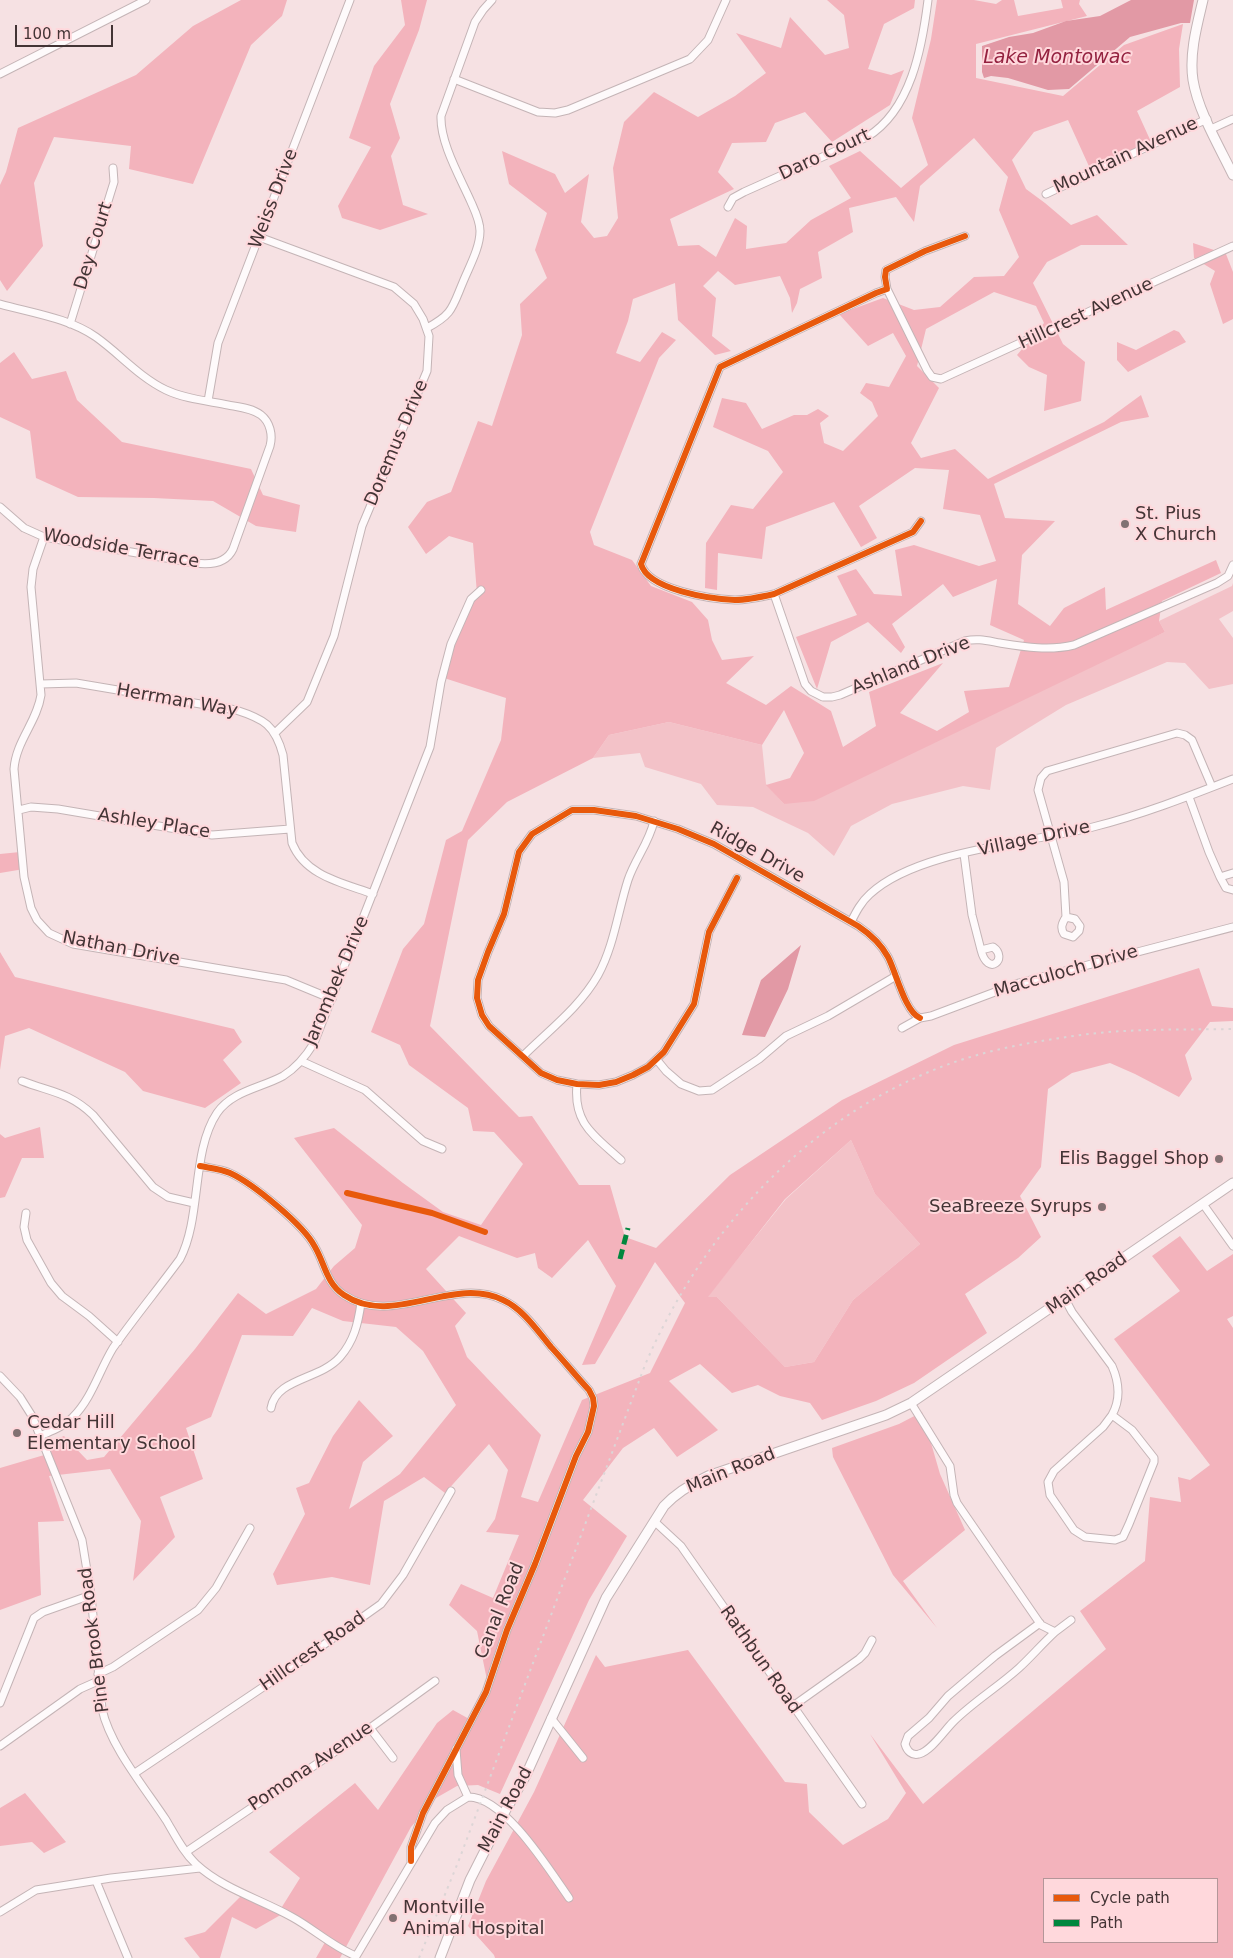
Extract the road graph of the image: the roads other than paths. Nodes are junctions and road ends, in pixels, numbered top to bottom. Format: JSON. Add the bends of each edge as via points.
{"nodes":[{"id":1,"x":146,"y":0,"type":"edge"},
{"id":2,"x":350,"y":0,"type":"edge"},
{"id":3,"x":492,"y":0,"type":"edge"},
{"id":4,"x":726,"y":0,"type":"edge"},
{"id":5,"x":928,"y":0,"type":"edge"},
{"id":6,"x":1203,"y":0,"type":"edge"},
{"id":7,"x":0,"y":74,"type":"edge"},
{"id":8,"x":454,"y":79,"type":"junction"},
{"id":9,"x":1207,"y":119,"type":"junction"},
{"id":10,"x":1233,"y":119,"type":"edge"},
{"id":11,"x":1211,"y":129,"type":"junction"},
{"id":12,"x":113,"y":168,"type":"dead end"},
{"id":13,"x":1233,"y":175,"type":"edge"},
{"id":14,"x":1046,"y":194,"type":"dead end"},
{"id":15,"x":728,"y":207,"type":"dead end"},
{"id":16,"x":965,"y":236,"type":"dead end"},
{"id":17,"x":259,"y":237,"type":"junction"},
{"id":18,"x":1233,"y":246,"type":"edge"},
{"id":19,"x":887,"y":289,"type":"junction"},
{"id":20,"x":0,"y":304,"type":"edge"},
{"id":21,"x":70,"y":324,"type":"junction"},
{"id":22,"x":427,"y":328,"type":"junction"},
{"id":23,"x":208,"y":402,"type":"junction"},
{"id":24,"x":0,"y":507,"type":"edge"},
{"id":25,"x":921,"y":521,"type":"dead end"},
{"id":26,"x":44,"y":537,"type":"junction"},
{"id":27,"x":1233,"y":565,"type":"edge"},
{"id":28,"x":481,"y":590,"type":"dead end"},
{"id":29,"x":774,"y":594,"type":"junction"},
{"id":30,"x":41,"y":684,"type":"junction"},
{"id":31,"x":275,"y":732,"type":"junction"},
{"id":32,"x":1233,"y":779,"type":"edge"},
{"id":33,"x":1212,"y":787,"type":"junction"},
{"id":34,"x":1189,"y":797,"type":"junction"},
{"id":35,"x":19,"y":810,"type":"junction"},
{"id":36,"x":654,"y":821,"type":"junction"},
{"id":37,"x":290,"y":829,"type":"junction"},
{"id":38,"x":1052,"y":837,"type":"junction"},
{"id":39,"x":964,"y":854,"type":"junction"},
{"id":40,"x":1233,"y":872,"type":"edge"},
{"id":41,"x":1220,"y":877,"type":"junction"},
{"id":42,"x":737,"y":878,"type":"dead end"},
{"id":43,"x":1233,"y":890,"type":"edge"},
{"id":44,"x":373,"y":894,"type":"junction"},
{"id":45,"x":1066,"y":917,"type":"dead end"},
{"id":46,"x":851,"y":922,"type":"junction"},
{"id":47,"x":1233,"y":926,"type":"edge"},
{"id":48,"x":981,"y":950,"type":"dead end"},
{"id":49,"x":896,"y":976,"type":"junction"},
{"id":50,"x":332,"y":999,"type":"junction"},
{"id":51,"x":920,"y":1018,"type":"junction"},
{"id":52,"x":902,"y":1028,"type":"dead end"},
{"id":53,"x":522,"y":1056,"type":"junction"},
{"id":54,"x":301,"y":1060,"type":"junction"},
{"id":55,"x":657,"y":1060,"type":"junction"},
{"id":56,"x":22,"y":1081,"type":"dead end"},
{"id":57,"x":578,"y":1084,"type":"junction"},
{"id":58,"x":442,"y":1149,"type":"dead end"},
{"id":59,"x":621,"y":1160,"type":"dead end"},
{"id":60,"x":200,"y":1166,"type":"junction"},
{"id":61,"x":1233,"y":1183,"type":"edge"},
{"id":62,"x":194,"y":1203,"type":"junction"},
{"id":63,"x":1203,"y":1204,"type":"junction"},
{"id":64,"x":26,"y":1213,"type":"dead end"},
{"id":65,"x":1233,"y":1246,"type":"edge"},
{"id":66,"x":1065,"y":1299,"type":"junction"},
{"id":67,"x":361,"y":1303,"type":"junction"},
{"id":68,"x":118,"y":1342,"type":"junction"},
{"id":69,"x":0,"y":1376,"type":"edge"},
{"id":70,"x":911,"y":1403,"type":"junction"},
{"id":71,"x":271,"y":1408,"type":"dead end"},
{"id":72,"x":1112,"y":1415,"type":"junction"},
{"id":73,"x":40,"y":1436,"type":"junction"},
{"id":74,"x":451,"y":1491,"type":"dead end"},
{"id":75,"x":654,"y":1521,"type":"junction"},
{"id":76,"x":250,"y":1528,"type":"dead end"},
{"id":77,"x":91,"y":1595,"type":"junction"},
{"id":78,"x":1071,"y":1620,"type":"dead end"},
{"id":79,"x":1040,"y":1623,"type":"junction"},
{"id":80,"x":1054,"y":1632,"type":"junction"},
{"id":81,"x":872,"y":1640,"type":"dead end"},
{"id":82,"x":98,"y":1678,"type":"junction"},
{"id":83,"x":436,"y":1681,"type":"dead end"},
{"id":84,"x":0,"y":1703,"type":"edge"},
{"id":85,"x":793,"y":1706,"type":"junction"},
{"id":86,"x":551,"y":1718,"type":"junction"},
{"id":87,"x":370,"y":1728,"type":"junction"},
{"id":88,"x":0,"y":1746,"type":"edge"},
{"id":89,"x":456,"y":1749,"type":"junction"},
{"id":90,"x":393,"y":1758,"type":"dead end"},
{"id":91,"x":583,"y":1758,"type":"dead end"},
{"id":92,"x":135,"y":1773,"type":"junction"},
{"id":93,"x":468,"y":1797,"type":"junction"},
{"id":94,"x":862,"y":1804,"type":"dead end"},
{"id":95,"x":504,"y":1813,"type":"junction"},
{"id":96,"x":186,"y":1852,"type":"junction"},
{"id":97,"x":411,"y":1861,"type":"junction"},
{"id":98,"x":200,"y":1868,"type":"junction"},
{"id":99,"x":96,"y":1880,"type":"junction"},
{"id":100,"x":569,"y":1898,"type":"dead end"},
{"id":101,"x":0,"y":1912,"type":"edge"},
{"id":102,"x":356,"y":1957,"type":"edge"},
{"id":103,"x":128,"y":1958,"type":"edge"},
{"id":104,"x":440,"y":1958,"type":"edge"}],
"edges":[{"from":1,"to":7,"type":"street"},
{"from":2,"to":17,"type":"street","name":"Weiss Drive"},
{"from":3,"to":8,"type":"street","via":[[475,22]]},
{"from":4,"to":8,"type":"street","via":[[708,40],[690,59],[568,110],[538,112]]},
{"from":5,"to":15,"type":"street","name":"Daro Court","via":[[914,67],[898,107],[885,124],[867,137],[744,192],[733,198]]},
{"from":6,"to":9,"type":"main road","via":[[1192,66],[1196,92]]},
{"from":8,"to":22,"type":"street","via":[[442,112],[441,129],[474,207],[480,233],[451,311]]},
{"from":9,"to":11,"type":"main road"},
{"from":9,"to":14,"type":"street","name":"Mountain Avenue"},
{"from":10,"to":11,"type":"street"},
{"from":11,"to":13,"type":"main road"},
{"from":12,"to":21,"type":"street","name":"Dey Court","via":[[114,182]]},
{"from":16,"to":19,"type":"street","via":[[886,270]]},
{"from":17,"to":22,"type":"street","name":"Doremus Drive","via":[[394,287],[414,304]]},
{"from":17,"to":23,"type":"street","name":"Weiss Drive","via":[[218,343]]},
{"from":18,"to":19,"type":"street","name":"Hillcrest Avenue","via":[[939,379],[932,377],[927,370]]},
{"from":19,"to":29,"type":"street","via":[[720,367],[641,564],[650,578],[680,591],[737,600]]},
{"from":20,"to":21,"type":"street","name":"Woodside Terrace"},
{"from":21,"to":23,"type":"street","name":"Woodside Terrace","via":[[97,337],[165,390]]},
{"from":22,"to":31,"type":"street","name":"Doremus Drive","via":[[427,372],[362,526],[334,636],[307,702]]},
{"from":23,"to":26,"type":"street","name":"Woodside Terrace","via":[[256,412],[264,418],[271,433],[270,446],[228,557],[216,563],[201,564]]},
{"from":24,"to":26,"type":"street","name":"Woodside Terrace","via":[[24,528]]},
{"from":25,"to":29,"type":"street","via":[[913,532]]},
{"from":26,"to":30,"type":"street","via":[[33,569],[32,587]]},
{"from":27,"to":29,"type":"street","name":"Ashland Drive","via":[[1228,576],[1216,583],[1074,645],[1039,649],[978,639],[965,641],[832,697],[817,694],[806,684]]},
{"from":28,"to":44,"type":"street","name":"Jarombek Drive","via":[[471,599],[451,644],[430,747]]},
{"from":30,"to":31,"type":"street","name":"Herrman Way","via":[[76,683],[236,710],[260,720]]},
{"from":30,"to":35,"type":"street","name":"Nathan Drive","via":[[37,712],[20,743],[15,760]]},
{"from":31,"to":37,"type":"street","via":[[283,755]]},
{"from":32,"to":33,"type":"street","name":"Village Drive"},
{"from":33,"to":34,"type":"street","name":"Village Drive"},
{"from":33,"to":38,"type":"street","via":[[1192,740],[1181,733],[1059,766],[1043,774],[1038,786]]},
{"from":34,"to":38,"type":"street","name":"Village Drive","via":[[1106,824]]},
{"from":34,"to":41,"type":"street"},
{"from":35,"to":37,"type":"street","name":"Ashley Place","via":[[51,808],[212,835]]},
{"from":35,"to":50,"type":"street","name":"Nathan Drive","via":[[28,900],[37,920],[57,937],[73,944],[286,980]]},
{"from":36,"to":46,"type":"street","name":"Ridge Drive","via":[[714,844]]},
{"from":36,"to":53,"type":"street","via":[[628,878],[598,975],[580,1000]]},
{"from":36,"to":53,"type":"street","name":"Ridge Drive","via":[[612,812],[576,809],[532,834],[522,846],[504,914],[480,972],[477,989],[484,1019]]},
{"from":37,"to":44,"type":"street","via":[[296,852],[310,868]]},
{"from":38,"to":39,"type":"street","name":"Village Drive"},
{"from":38,"to":45,"type":"street","via":[[1066,890]]},
{"from":39,"to":46,"type":"street","name":"Village Drive","via":[[919,866],[885,882],[860,904]]},
{"from":39,"to":48,"type":"street","via":[[976,939]]},
{"from":40,"to":41,"type":"street"},
{"from":41,"to":43,"type":"street","via":[[1226,888]]},
{"from":42,"to":55,"type":"street","name":"Ridge Drive","via":[[709,932],[694,1004]]},
{"from":44,"to":50,"type":"street","name":"Jarombek Drive"},
{"from":46,"to":49,"type":"street","name":"Ridge Drive","via":[[880,946]]},
{"from":47,"to":51,"type":"street","name":"Macculoch Drive","via":[[1019,983]]},
{"from":49,"to":51,"type":"street","name":"Ridge Drive","via":[[912,1012]]},
{"from":49,"to":55,"type":"street","via":[[828,1016],[786,1036],[759,1059],[712,1090],[699,1091],[681,1084]]},
{"from":50,"to":54,"type":"street","name":"Jarombek Drive","via":[[314,1043]]},
{"from":51,"to":52,"type":"street","name":"Macculoch Drive"},
{"from":53,"to":57,"type":"street","name":"Ridge Drive","via":[[541,1073],[565,1083]]},
{"from":54,"to":58,"type":"street","via":[[365,1090],[423,1141]]},
{"from":54,"to":60,"type":"street","name":"Jarombek Drive","via":[[284,1075],[234,1096],[221,1108],[210,1126]]},
{"from":55,"to":57,"type":"street","name":"Ridge Drive","via":[[616,1082]]},
{"from":56,"to":62,"type":"street","via":[[69,1096],[84,1106],[153,1187],[168,1197]]},
{"from":57,"to":59,"type":"street","via":[[576,1103],[581,1120]]},
{"from":60,"to":62,"type":"street","name":"Jarombek Drive"},
{"from":60,"to":67,"type":"street","via":[[238,1177],[302,1227],[315,1245],[330,1281],[343,1294]]},
{"from":61,"to":63,"type":"main road","name":"Main Road"},
{"from":62,"to":68,"type":"street","name":"Jarombek Drive","via":[[187,1243],[180,1259]]},
{"from":63,"to":65,"type":"street"},
{"from":63,"to":66,"type":"main road","name":"Main Road"},
{"from":64,"to":68,"type":"street","via":[[24,1228],[27,1240],[51,1283]]},
{"from":66,"to":70,"type":"main road","name":"Main Road"},
{"from":66,"to":72,"type":"street","via":[[1116,1374],[1118,1400]]},
{"from":67,"to":71,"type":"street","via":[[355,1334],[341,1356],[320,1372],[280,1390],[273,1398]]},
{"from":67,"to":89,"type":"street","name":"Canal Road","via":[[393,1305],[470,1293],[496,1297],[519,1310],[593,1398],[590,1426],[507,1630],[486,1692]]},
{"from":68,"to":73,"type":"street","name":"Jarombek Drive","via":[[81,1409],[68,1422]]},
{"from":69,"to":73,"type":"street","name":"Pine Brook Road","via":[[20,1397]]},
{"from":70,"to":75,"type":"main road","name":"Main Road","via":[[886,1415],[688,1486],[664,1506]]},
{"from":70,"to":79,"type":"street","via":[[946,1458],[957,1503]]},
{"from":72,"to":72,"type":"street","via":[[1132,1430],[1154,1458],[1129,1524],[1123,1536],[1115,1540],[1090,1538],[1077,1533],[1052,1499],[1048,1487],[1054,1471]]},
{"from":73,"to":77,"type":"street","name":"Pine Brook Road","via":[[82,1540]]},
{"from":74,"to":92,"type":"street","name":"Hillcrest Road","via":[[403,1575],[381,1604]]},
{"from":75,"to":85,"type":"street","name":"Rathbun Road","via":[[681,1546]]},
{"from":75,"to":86,"type":"main road","name":"Main Road","via":[[606,1598]]},
{"from":76,"to":82,"type":"street","via":[[216,1588],[198,1610]]},
{"from":77,"to":82,"type":"street","name":"Pine Brook Road"},
{"from":77,"to":84,"type":"street","via":[[34,1618]]},
{"from":78,"to":80,"type":"street"},
{"from":79,"to":80,"type":"street"},
{"from":79,"to":80,"type":"street","via":[[939,1704],[929,1718],[908,1736],[905,1744],[909,1752],[921,1753],[933,1744],[972,1705],[1019,1668]]},
{"from":81,"to":85,"type":"street","via":[[859,1659]]},
{"from":82,"to":88,"type":"street"},
{"from":82,"to":92,"type":"street","name":"Pine Brook Road","via":[[106,1727]]},
{"from":83,"to":87,"type":"street","name":"Pomona Avenue"},
{"from":85,"to":94,"type":"street","name":"Rathbun Road"},
{"from":86,"to":91,"type":"street"},
{"from":86,"to":95,"type":"main road","name":"Main Road"},
{"from":87,"to":90,"type":"street"},
{"from":87,"to":96,"type":"street","name":"Pomona Avenue"},
{"from":89,"to":93,"type":"street","via":[[458,1775]]},
{"from":89,"to":97,"type":"street","name":"Canal Road","via":[[423,1813],[411,1847]]},
{"from":92,"to":96,"type":"street","name":"Pine Brook Road"},
{"from":93,"to":95,"type":"street","via":[[472,1796]]},
{"from":93,"to":97,"type":"street","via":[[447,1810],[435,1823]]},
{"from":95,"to":100,"type":"street"},
{"from":95,"to":104,"type":"main road","name":"Main Road","via":[[470,1880]]},
{"from":96,"to":98,"type":"street","name":"Pine Brook Road"},
{"from":97,"to":102,"type":"street"},
{"from":98,"to":99,"type":"street"},
{"from":98,"to":102,"type":"street","name":"Pine Brook Road","via":[[313,1928]]},
{"from":99,"to":101,"type":"street","via":[[36,1890]]},
{"from":99,"to":103,"type":"street"}]}
